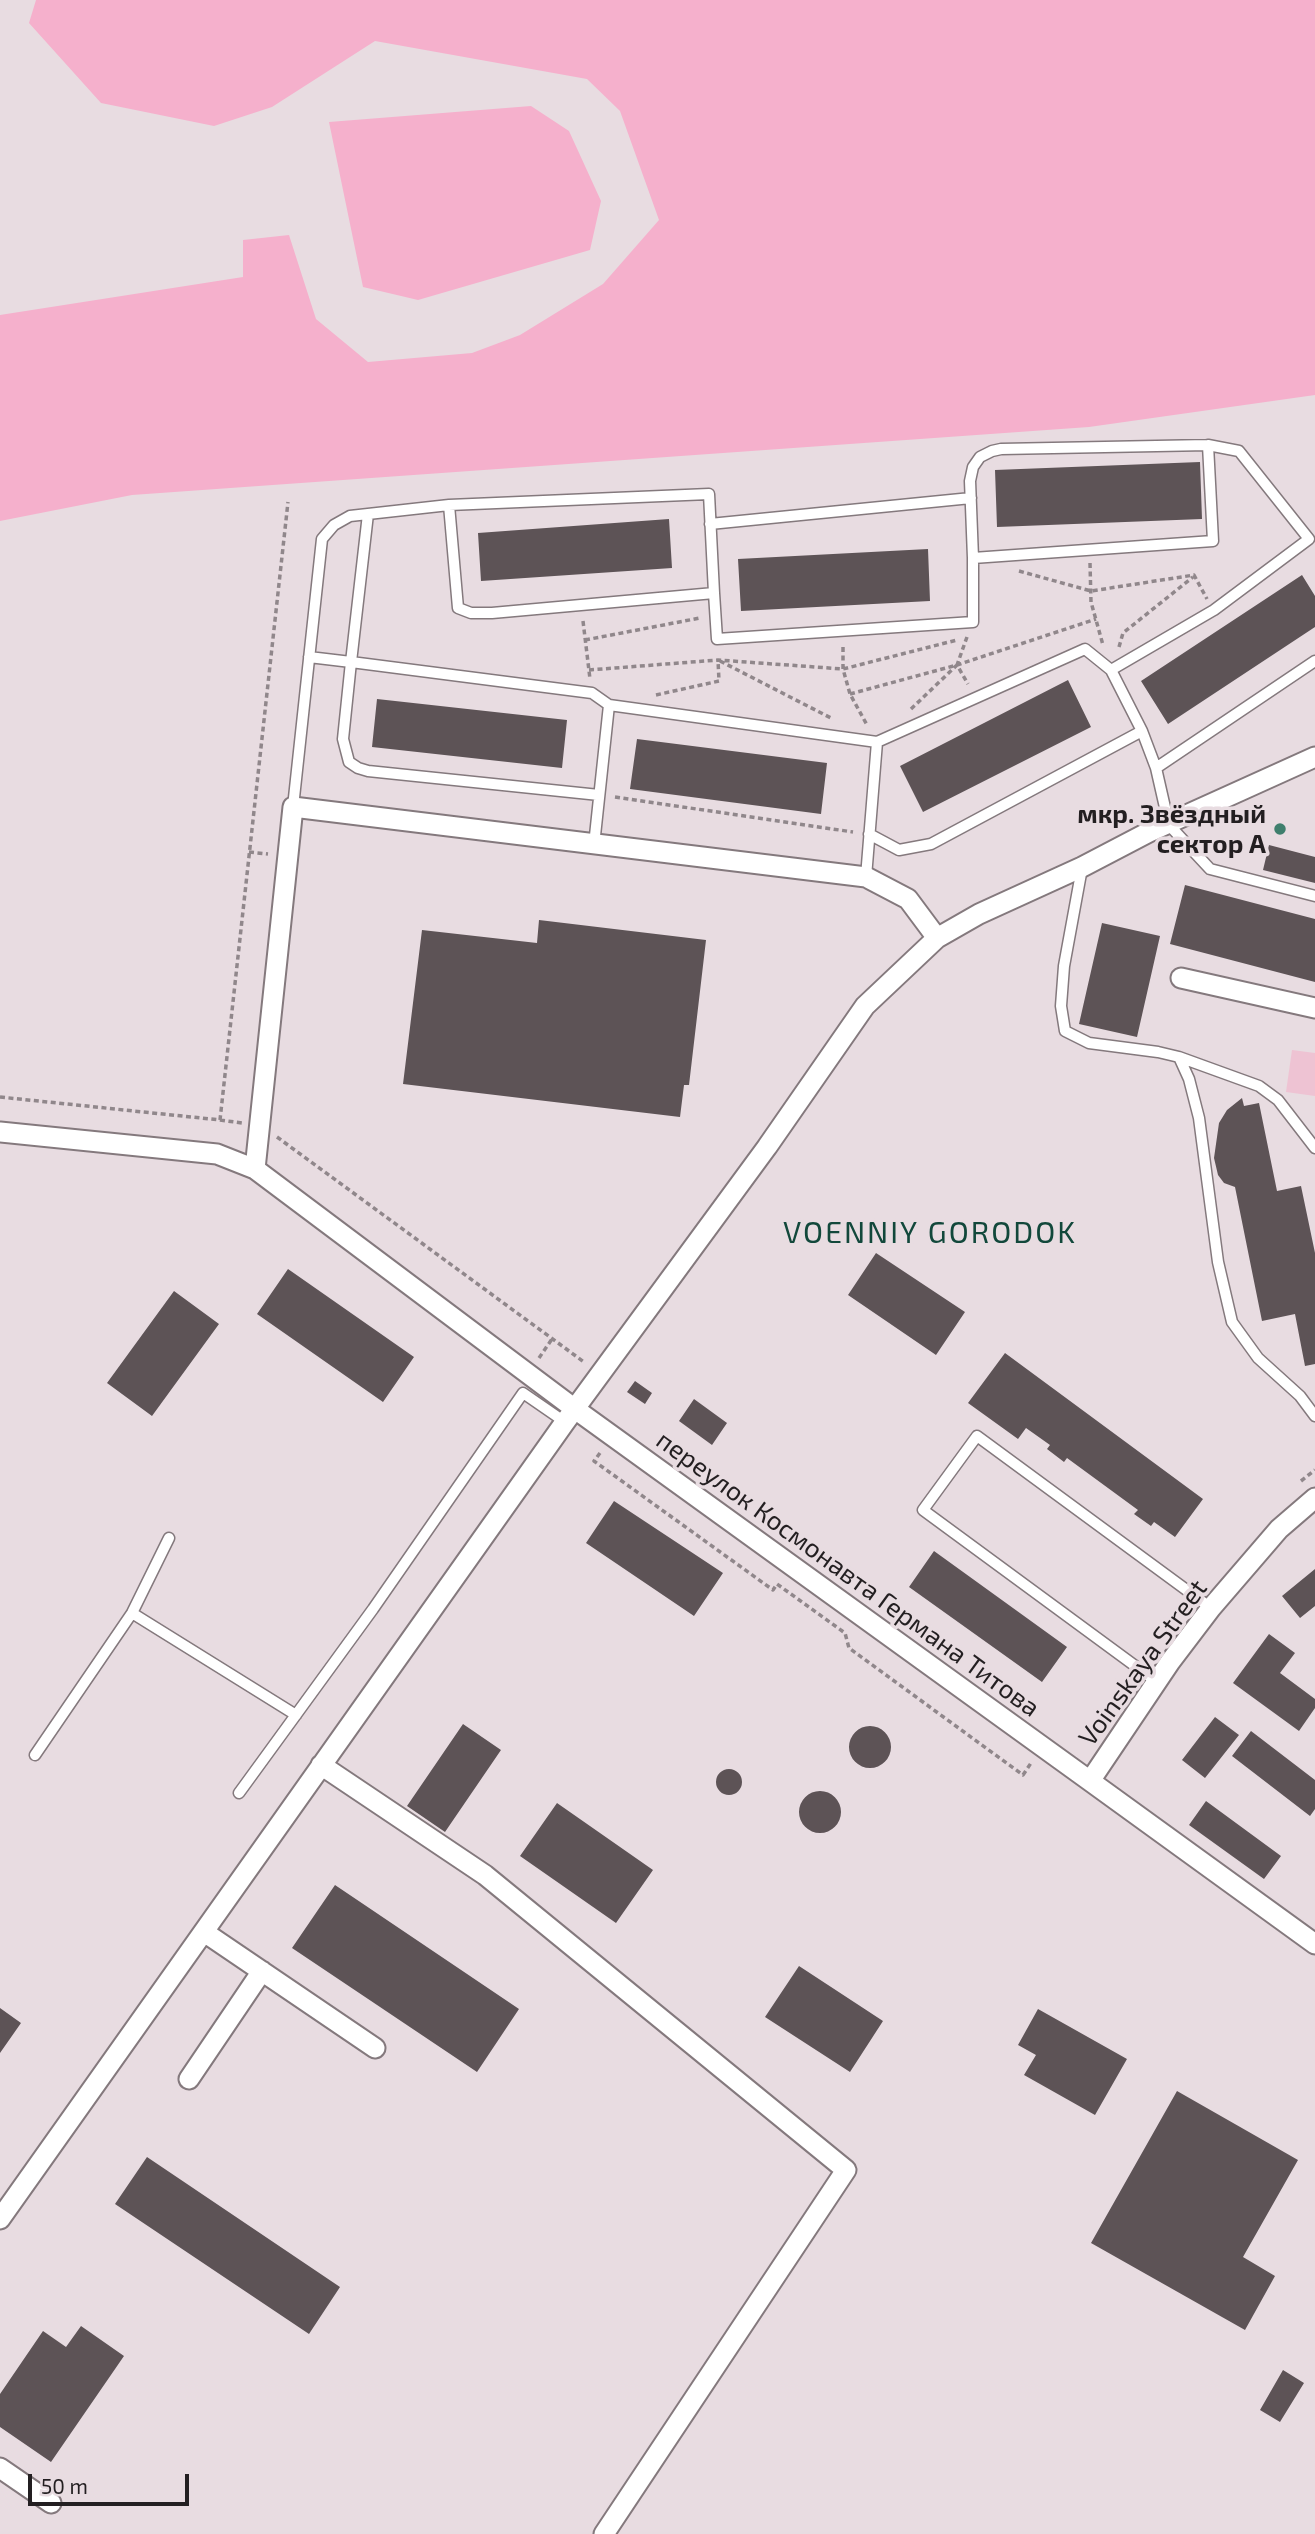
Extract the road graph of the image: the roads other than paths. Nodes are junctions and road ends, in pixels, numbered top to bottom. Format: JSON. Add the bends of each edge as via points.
{"nodes":[{"id":1,"x":1208,"y":445,"type":"junction"},
{"id":2,"x":971,"y":498,"type":"junction"},
{"id":3,"x":449,"y":505,"type":"junction"},
{"id":4,"x":368,"y":514,"type":"junction"},
{"id":5,"x":710,"y":524,"type":"junction"},
{"id":6,"x":1309,"y":539,"type":"junction"},
{"id":7,"x":1315,"y":549,"type":"edge"},
{"id":8,"x":974,"y":558,"type":"junction"},
{"id":9,"x":714,"y":593,"type":"junction"},
{"id":10,"x":309,"y":657,"type":"junction"},
{"id":11,"x":351,"y":662,"type":"junction"},
{"id":12,"x":1315,"y":662,"type":"edge"},
{"id":13,"x":1111,"y":670,"type":"junction"},
{"id":14,"x":609,"y":705,"type":"junction"},
{"id":15,"x":1142,"y":731,"type":"junction"},
{"id":16,"x":877,"y":742,"type":"junction"},
{"id":17,"x":1315,"y":757,"type":"edge"},
{"id":18,"x":1156,"y":768,"type":"junction"},
{"id":19,"x":599,"y":795,"type":"junction"},
{"id":20,"x":293,"y":807,"type":"junction"},
{"id":21,"x":1168,"y":825,"type":"junction"},
{"id":22,"x":869,"y":834,"type":"junction"},
{"id":23,"x":594,"y":845,"type":"junction"},
{"id":24,"x":1082,"y":867,"type":"junction"},
{"id":25,"x":866,"y":877,"type":"junction"},
{"id":26,"x":1315,"y":896,"type":"edge"},
{"id":27,"x":937,"y":938,"type":"junction"},
{"id":28,"x":1181,"y":978,"type":"dead end"},
{"id":29,"x":1315,"y":1008,"type":"edge"},
{"id":30,"x":1179,"y":1057,"type":"junction"},
{"id":31,"x":0,"y":1132,"type":"edge"},
{"id":32,"x":1315,"y":1148,"type":"edge"},
{"id":33,"x":255,"y":1169,"type":"junction"},
{"id":34,"x":570,"y":1415,"type":"junction"},
{"id":35,"x":1315,"y":1416,"type":"edge"},
{"id":36,"x":1315,"y":1498,"type":"edge"},
{"id":37,"x":169,"y":1538,"type":"dead end"},
{"id":38,"x":1212,"y":1608,"type":"junction"},
{"id":39,"x":132,"y":1612,"type":"junction"},
{"id":40,"x":1157,"y":1682,"type":"junction"},
{"id":41,"x":296,"y":1715,"type":"junction"},
{"id":42,"x":35,"y":1755,"type":"dead end"},
{"id":43,"x":321,"y":1765,"type":"junction"},
{"id":44,"x":1090,"y":1781,"type":"junction"},
{"id":45,"x":239,"y":1793,"type":"dead end"},
{"id":46,"x":204,"y":1932,"type":"junction"},
{"id":47,"x":1315,"y":1944,"type":"edge"},
{"id":48,"x":262,"y":1971,"type":"junction"},
{"id":49,"x":375,"y":2048,"type":"dead end"},
{"id":50,"x":189,"y":2079,"type":"dead end"},
{"id":51,"x":0,"y":2219,"type":"edge"},
{"id":52,"x":0,"y":2468,"type":"edge"},
{"id":53,"x":51,"y":2502,"type":"dead end"},
{"id":54,"x":604,"y":2534,"type":"edge"}],
"edges":[{"from":1,"to":2,"type":"lane","via":[[1001,449],[980,457],[973,467]]},
{"from":1,"to":6,"type":"lane","via":[[1239,451]]},
{"from":1,"to":8,"type":"lane","via":[[1213,541]]},
{"from":2,"to":5,"type":"lane"},
{"from":2,"to":8,"type":"lane"},
{"from":3,"to":4,"type":"lane"},
{"from":3,"to":5,"type":"lane","via":[[709,494]]},
{"from":3,"to":9,"type":"lane","via":[[458,608],[492,613]]},
{"from":4,"to":10,"type":"lane","via":[[350,516],[322,539]]},
{"from":4,"to":11,"type":"lane"},
{"from":5,"to":9,"type":"lane"},
{"from":6,"to":7,"type":"lane"},
{"from":6,"to":13,"type":"lane","via":[[1213,610]]},
{"from":8,"to":9,"type":"lane","via":[[972,622],[717,639]]},
{"from":10,"to":11,"type":"lane"},
{"from":10,"to":20,"type":"lane"},
{"from":11,"to":14,"type":"lane","via":[[592,693]]},
{"from":11,"to":19,"type":"lane","via":[[343,739],[349,762],[358,768]]},
{"from":12,"to":18,"type":"lane"},
{"from":13,"to":15,"type":"lane"},
{"from":13,"to":16,"type":"lane","via":[[1084,649]]},
{"from":14,"to":16,"type":"lane"},
{"from":14,"to":19,"type":"lane"},
{"from":15,"to":18,"type":"lane"},
{"from":15,"to":22,"type":"lane","via":[[931,844],[899,850]]},
{"from":16,"to":22,"type":"lane"},
{"from":17,"to":21,"type":"street"},
{"from":18,"to":21,"type":"lane"},
{"from":19,"to":23,"type":"lane"},
{"from":20,"to":23,"type":"street"},
{"from":20,"to":33,"type":"street"},
{"from":21,"to":24,"type":"street"},
{"from":21,"to":26,"type":"lane","via":[[1210,869]]},
{"from":22,"to":25,"type":"lane"},
{"from":23,"to":25,"type":"street"},
{"from":24,"to":27,"type":"street"},
{"from":24,"to":30,"type":"lane","via":[[1064,966],[1061,1006],[1065,1031],[1089,1043]]},
{"from":25,"to":27,"type":"street","via":[[908,899]]},
{"from":27,"to":34,"type":"street","via":[[865,1006]]},
{"from":28,"to":29,"type":"street"},
{"from":30,"to":32,"type":"lane","via":[[1259,1086],[1278,1100]]},
{"from":30,"to":35,"type":"lane","via":[[1199,1118],[1218,1262],[1232,1322],[1258,1358]]},
{"from":31,"to":33,"type":"street","name":"переулок Космонавта Германа Титова","via":[[217,1154]]},
{"from":33,"to":34,"type":"street","name":"переулок Космонавта Германа Титова"},
{"from":34,"to":41,"type":"lane","via":[[523,1393]]},
{"from":34,"to":43,"type":"street"},
{"from":34,"to":44,"type":"street","name":"переулок Космонавта Германа Титова"},
{"from":36,"to":38,"type":"street","name":"Voinskaya Street","via":[[1279,1530]]},
{"from":37,"to":39,"type":"lane"},
{"from":38,"to":40,"type":"street","name":"Voinskaya Street"},
{"from":38,"to":40,"type":"lane","via":[[977,1436],[923,1510]]},
{"from":39,"to":41,"type":"lane"},
{"from":39,"to":42,"type":"lane"},
{"from":40,"to":44,"type":"street","name":"Voinskaya Street"},
{"from":41,"to":45,"type":"lane"},
{"from":43,"to":46,"type":"street"},
{"from":43,"to":54,"type":"street","via":[[485,1875],[846,2170]]},
{"from":44,"to":47,"type":"street","name":"Voinskaya Street"},
{"from":46,"to":48,"type":"street"},
{"from":46,"to":51,"type":"street"},
{"from":48,"to":49,"type":"street"},
{"from":48,"to":50,"type":"street"},
{"from":52,"to":53,"type":"street"}]}
